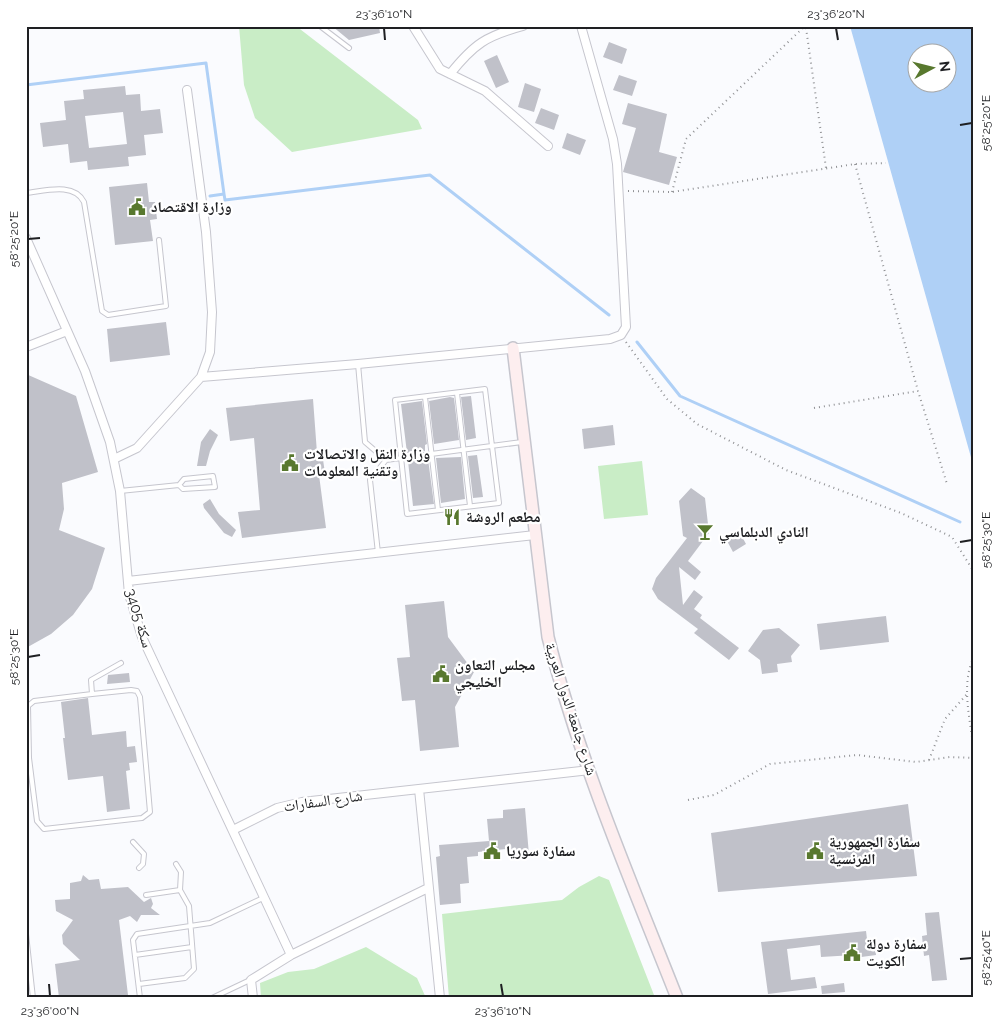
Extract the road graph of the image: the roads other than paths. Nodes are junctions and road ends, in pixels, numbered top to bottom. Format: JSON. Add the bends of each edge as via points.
{"nodes":[{"id":1,"x":320,"y":26,"type":"edge"},
{"id":2,"x":413,"y":26,"type":"edge"},
{"id":3,"x":523,"y":26,"type":"edge"},
{"id":4,"x":581,"y":26,"type":"edge"},
{"id":5,"x":350,"y":48,"type":"dead end"},
{"id":6,"x":450,"y":74,"type":"junction"},
{"id":7,"x":187,"y":90,"type":"dead end"},
{"id":8,"x":548,"y":146,"type":"dead end"},
{"id":9,"x":26,"y":193,"type":"edge"},
{"id":10,"x":26,"y":238,"type":"edge"},
{"id":11,"x":159,"y":240,"type":"dead end"},
{"id":12,"x":66,"y":331,"type":"junction"},
{"id":13,"x":26,"y":347,"type":"edge"},
{"id":14,"x":513,"y":348,"type":"junction"},
{"id":15,"x":358,"y":364,"type":"junction"},
{"id":16,"x":200,"y":377,"type":"junction"},
{"id":17,"x":457,"y":392,"type":"junction"},
{"id":18,"x":425,"y":396,"type":"junction"},
{"id":19,"x":524,"y":442,"type":"junction"},
{"id":20,"x":492,"y":446,"type":"junction"},
{"id":21,"x":463,"y":450,"type":"junction"},
{"id":22,"x":432,"y":454,"type":"junction"},
{"id":23,"x":401,"y":458,"type":"junction"},
{"id":24,"x":114,"y":459,"type":"junction"},
{"id":25,"x":386,"y":460,"type":"junction"},
{"id":26,"x":179,"y":485,"type":"junction"},
{"id":27,"x":120,"y":491,"type":"junction"},
{"id":28,"x":470,"y":506,"type":"junction"},
{"id":29,"x":438,"y":510,"type":"junction"},
{"id":30,"x":535,"y":535,"type":"junction"},
{"id":31,"x":378,"y":553,"type":"junction"},
{"id":32,"x":128,"y":581,"type":"junction"},
{"id":33,"x":121,"y":663,"type":"dead end"},
{"id":34,"x":92,"y":694,"type":"junction"},
{"id":35,"x":28,"y":758,"type":"edge"},
{"id":36,"x":590,"y":770,"type":"junction"},
{"id":37,"x":29,"y":774,"type":"edge"},
{"id":38,"x":419,"y":788,"type":"junction"},
{"id":39,"x":233,"y":830,"type":"junction"},
{"id":40,"x":134,"y":842,"type":"dead end"},
{"id":41,"x":176,"y":864,"type":"dead end"},
{"id":42,"x":139,"y":868,"type":"dead end"},
{"id":43,"x":428,"y":888,"type":"junction"},
{"id":44,"x":180,"y":890,"type":"junction"},
{"id":45,"x":146,"y":894,"type":"dead end"},
{"id":46,"x":263,"y":898,"type":"junction"},
{"id":47,"x":191,"y":926,"type":"junction"},
{"id":48,"x":26,"y":934,"type":"edge"},
{"id":49,"x":192,"y":947,"type":"junction"},
{"id":50,"x":27,"y":952,"type":"edge"},
{"id":51,"x":135,"y":955,"type":"junction"},
{"id":52,"x":291,"y":955,"type":"junction"},
{"id":53,"x":250,"y":980,"type":"junction"},
{"id":54,"x":139,"y":984,"type":"junction"},
{"id":55,"x":33,"y":998,"type":"edge"},
{"id":56,"x":140,"y":998,"type":"edge"},
{"id":57,"x":212,"y":998,"type":"edge"},
{"id":58,"x":253,"y":998,"type":"edge"},
{"id":59,"x":440,"y":998,"type":"edge"},
{"id":60,"x":677,"y":998,"type":"edge"}],
"edges":[{"from":1,"to":5,"type":"lane"},
{"from":2,"to":6,"type":"street","via":[[440,69]]},
{"from":3,"to":6,"type":"street","via":[[486,38]]},
{"from":4,"to":14,"type":"street","via":[[613,139],[626,327],[621,335],[610,339]]},
{"from":6,"to":8,"type":"street","via":[[485,90]]},
{"from":7,"to":16,"type":"street","via":[[206,232],[212,312],[210,352]]},
{"from":9,"to":11,"type":"lane","via":[[70,189],[80,194],[102,311],[108,315],[166,306]]},
{"from":10,"to":12,"type":"street","name":"سكة 3405"},
{"from":12,"to":13,"type":"street"},
{"from":12,"to":24,"type":"street","name":"سكة 3405","via":[[100,408]]},
{"from":14,"to":15,"type":"street"},
{"from":14,"to":19,"type":"street","name":"شارع جامعة الدول العربية"},
{"from":15,"to":16,"type":"street"},
{"from":15,"to":25,"type":"lane","via":[[365,442]]},
{"from":16,"to":24,"type":"street","via":[[137,448]]},
{"from":17,"to":18,"type":"lane"},
{"from":17,"to":20,"type":"lane","via":[[485,389]]},
{"from":17,"to":21,"type":"lane"},
{"from":18,"to":22,"type":"lane"},
{"from":18,"to":23,"type":"lane","via":[[395,400]]},
{"from":19,"to":20,"type":"lane"},
{"from":19,"to":30,"type":"street","name":"شارع جامعة الدول العربية"},
{"from":20,"to":21,"type":"lane"},
{"from":20,"to":28,"type":"lane","via":[[498,503]]},
{"from":21,"to":22,"type":"lane"},
{"from":21,"to":28,"type":"lane"},
{"from":22,"to":23,"type":"lane"},
{"from":22,"to":29,"type":"lane"},
{"from":23,"to":25,"type":"lane"},
{"from":23,"to":29,"type":"lane","via":[[407,514]]},
{"from":24,"to":27,"type":"street","name":"سكة 3405"},
{"from":25,"to":31,"type":"lane","via":[[370,480]]},
{"from":26,"to":26,"type":"lane","via":[[183,489],[215,487],[213,476],[184,479]]},
{"from":26,"to":27,"type":"lane"},
{"from":27,"to":32,"type":"street","name":"سكة 3405"},
{"from":28,"to":29,"type":"lane"},
{"from":30,"to":31,"type":"street"},
{"from":30,"to":36,"type":"street","name":"شارع جامعة الدول العربية","via":[[548,637]]},
{"from":31,"to":32,"type":"street"},
{"from":32,"to":39,"type":"street","name":"سكة 3405","via":[[142,638]]},
{"from":33,"to":34,"type":"lane","via":[[91,680]]},
{"from":34,"to":35,"type":"lane","via":[[34,701],[28,706]]},
{"from":34,"to":37,"type":"lane","via":[[131,690],[140,697],[150,812],[142,818],[44,829],[37,821]]},
{"from":35,"to":37,"type":"lane"},
{"from":36,"to":38,"type":"street","name":"شارع السفارات"},
{"from":36,"to":60,"type":"street","name":"شارع جامعة الدول العربية"},
{"from":38,"to":39,"type":"street","name":"شارع السفارات","via":[[302,802],[276,808]]},
{"from":38,"to":43,"type":"street"},
{"from":39,"to":46,"type":"street","name":"سكة 3405"},
{"from":40,"to":42,"type":"lane","via":[[144,854]]},
{"from":41,"to":44,"type":"lane","via":[[182,872]]},
{"from":43,"to":52,"type":"street"},
{"from":43,"to":59,"type":"street"},
{"from":44,"to":45,"type":"lane"},
{"from":44,"to":47,"type":"lane","via":[[189,906]]},
{"from":46,"to":47,"type":"lane","via":[[210,923]]},
{"from":46,"to":52,"type":"street","name":"سكة 3405"},
{"from":47,"to":49,"type":"lane"},
{"from":47,"to":51,"type":"lane","via":[[140,932],[133,940]]},
{"from":48,"to":50,"type":"lane"},
{"from":49,"to":51,"type":"lane"},
{"from":49,"to":54,"type":"lane","via":[[194,969],[190,975]]},
{"from":50,"to":55,"type":"lane"},
{"from":51,"to":54,"type":"lane"},
{"from":52,"to":53,"type":"street"},
{"from":53,"to":57,"type":"lane"},
{"from":53,"to":58,"type":"street"},
{"from":54,"to":56,"type":"lane"}]}
